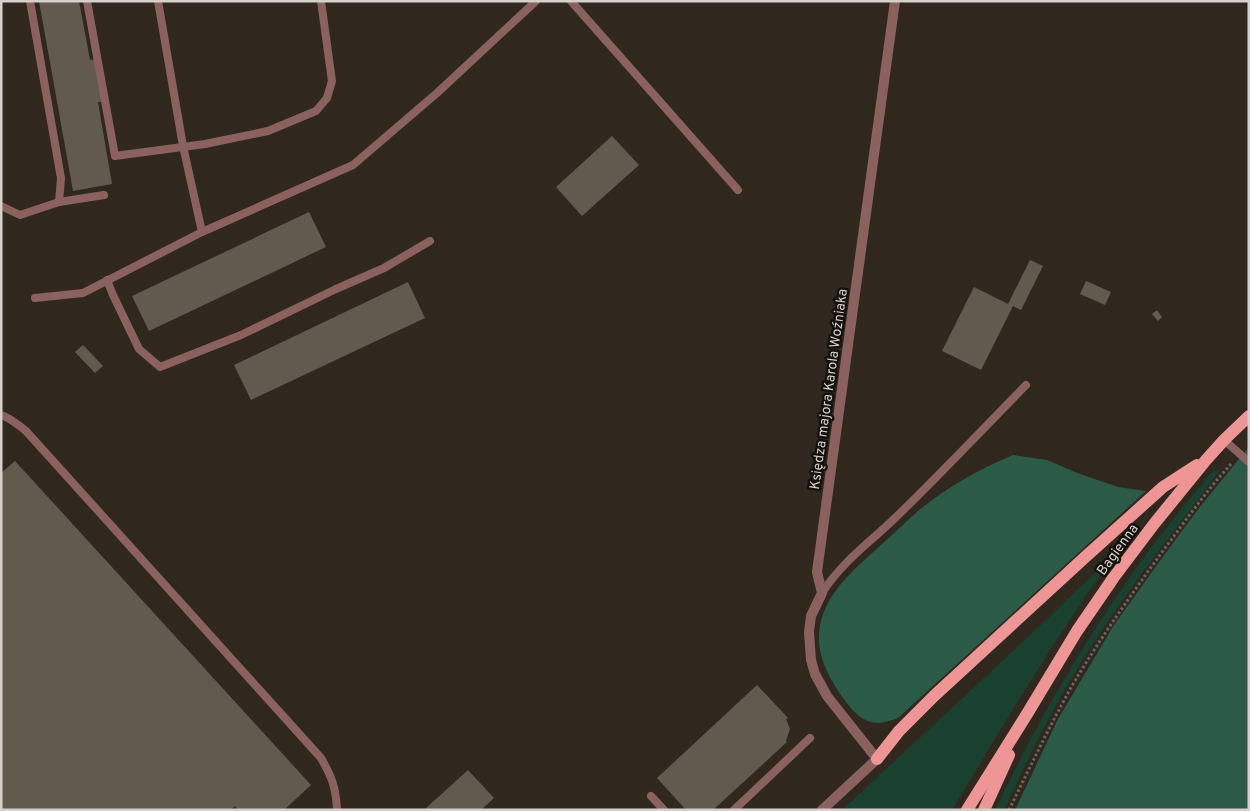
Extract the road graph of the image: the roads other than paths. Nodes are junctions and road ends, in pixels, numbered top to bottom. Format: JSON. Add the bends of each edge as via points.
{"nodes":[{"id":1,"x":30,"y":1,"type":"edge"},
{"id":2,"x":87,"y":1,"type":"edge"},
{"id":3,"x":158,"y":1,"type":"edge"},
{"id":4,"x":321,"y":1,"type":"edge"},
{"id":5,"x":536,"y":1,"type":"edge"},
{"id":6,"x":571,"y":1,"type":"edge"},
{"id":7,"x":895,"y":1,"type":"edge"},
{"id":8,"x":183,"y":146,"type":"junction"},
{"id":9,"x":738,"y":190,"type":"dead end"},
{"id":10,"x":104,"y":195,"type":"dead end"},
{"id":11,"x":59,"y":202,"type":"junction"},
{"id":12,"x":1,"y":206,"type":"edge"},
{"id":13,"x":202,"y":232,"type":"junction"},
{"id":14,"x":430,"y":241,"type":"dead end"},
{"id":15,"x":107,"y":280,"type":"junction"},
{"id":16,"x":35,"y":298,"type":"dead end"},
{"id":17,"x":1026,"y":385,"type":"dead end"},
{"id":18,"x":1,"y":415,"type":"edge"},
{"id":19,"x":1249,"y":416,"type":"edge"},
{"id":20,"x":1224,"y":440,"type":"junction"},
{"id":21,"x":1206,"y":460,"type":"junction"},
{"id":22,"x":1249,"y":462,"type":"edge"},
{"id":23,"x":822,"y":593,"type":"junction"},
{"id":24,"x":1028,"y":714,"type":"junction"},
{"id":25,"x":810,"y":738,"type":"dead end"},
{"id":26,"x":877,"y":759,"type":"junction"},
{"id":27,"x":651,"y":796,"type":"dead end"},
{"id":28,"x":337,"y":810,"type":"edge"},
{"id":29,"x":664,"y":810,"type":"edge"},
{"id":30,"x":734,"y":810,"type":"edge"},
{"id":31,"x":822,"y":810,"type":"edge"},
{"id":32,"x":967,"y":810,"type":"edge"},
{"id":33,"x":984,"y":810,"type":"edge"}],
"edges":[{"from":1,"to":11,"type":"lane","via":[[61,178]]},
{"from":2,"to":8,"type":"lane","via":[[115,156]]},
{"from":3,"to":8,"type":"lane"},
{"from":4,"to":8,"type":"lane","via":[[332,81],[327,98],[316,110],[268,131]]},
{"from":5,"to":13,"type":"lane","via":[[437,93],[352,165]]},
{"from":6,"to":9,"type":"lane"},
{"from":7,"to":23,"type":"street","name":"Księdza majora Karola Woźniaka","via":[[818,572]]},
{"from":8,"to":13,"type":"lane"},
{"from":10,"to":11,"type":"lane"},
{"from":11,"to":12,"type":"lane","via":[[20,215]]},
{"from":13,"to":15,"type":"lane"},
{"from":14,"to":15,"type":"lane","via":[[384,268],[241,335],[160,367],[139,349]]},
{"from":15,"to":16,"type":"lane","via":[[83,293]]},
{"from":17,"to":23,"type":"lane","via":[[894,520],[845,563]]},
{"from":18,"to":28,"type":"lane","via":[[26,431],[321,758],[336,792]]},
{"from":19,"to":20,"type":"main road","name":"Bagienna"},
{"from":20,"to":21,"type":"main road","name":"Bagienna"},
{"from":20,"to":22,"type":"lane"},
{"from":21,"to":24,"type":"main road","name":"Bagienna","via":[[1114,577]]},
{"from":21,"to":26,"type":"main road","via":[[1163,487],[1083,559],[934,696]]},
{"from":23,"to":26,"type":"street","via":[[809,632],[815,674],[827,696]]},
{"from":24,"to":32,"type":"main road","name":"Bagienna"},
{"from":24,"to":33,"type":"main road","name":"Bagienna"},
{"from":25,"to":30,"type":"lane"},
{"from":26,"to":31,"type":"street"},
{"from":27,"to":29,"type":"lane"}]}
